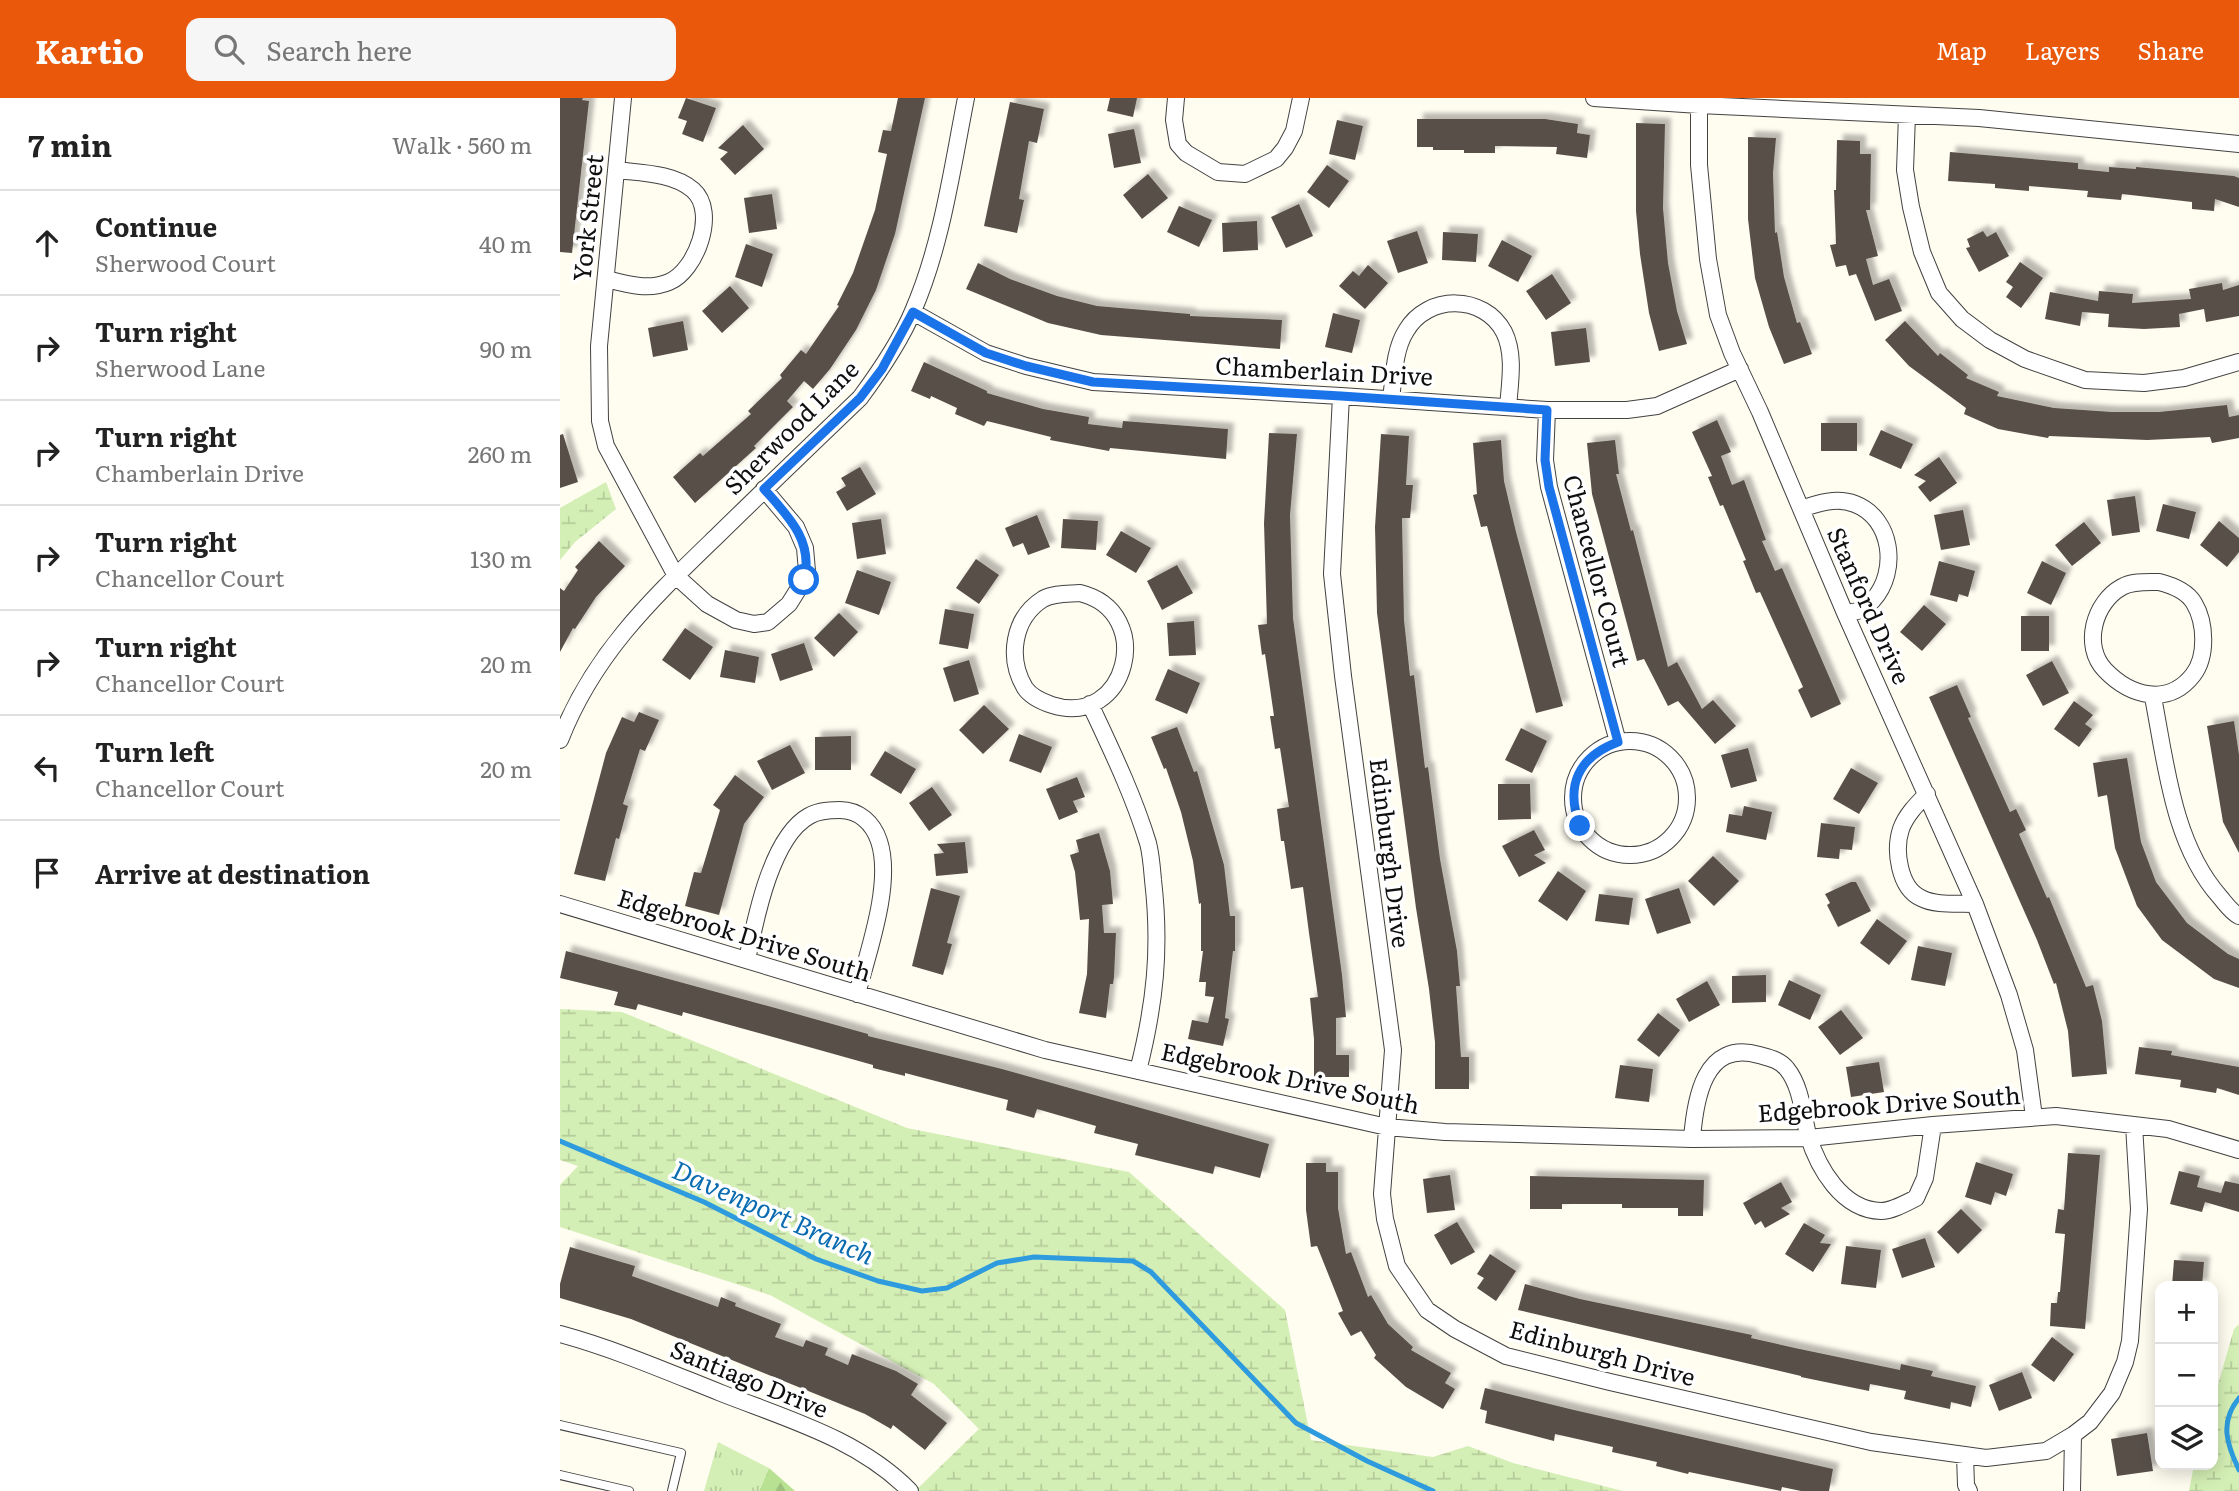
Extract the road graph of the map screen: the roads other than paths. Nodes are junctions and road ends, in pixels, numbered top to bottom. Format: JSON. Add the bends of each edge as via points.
{"nodes":[{"id":1,"x":623,"y":98,"type":"edge"},
{"id":2,"x":966,"y":98,"type":"edge"},
{"id":3,"x":1176,"y":98,"type":"edge"},
{"id":4,"x":1301,"y":98,"type":"edge"},
{"id":5,"x":1594,"y":98,"type":"edge"},
{"id":6,"x":1699,"y":105,"type":"junction"},
{"id":7,"x":1907,"y":115,"type":"junction"},
{"id":8,"x":2239,"y":144,"type":"edge"},
{"id":9,"x":616,"y":170,"type":"junction"},
{"id":10,"x":606,"y":279,"type":"junction"},
{"id":11,"x":913,"y":312,"type":"junction"},
{"id":12,"x":2239,"y":362,"type":"edge"},
{"id":13,"x":1740,"y":369,"type":"junction"},
{"id":14,"x":1341,"y":396,"type":"junction"},
{"id":15,"x":1391,"y":399,"type":"junction"},
{"id":16,"x":1508,"y":407,"type":"junction"},
{"id":17,"x":1547,"y":410,"type":"junction"},
{"id":18,"x":764,"y":489,"type":"junction"},
{"id":19,"x":1801,"y":509,"type":"junction"},
{"id":20,"x":676,"y":576,"type":"junction"},
{"id":21,"x":1845,"y":613,"type":"junction"},
{"id":22,"x":2153,"y":697,"type":"junction"},
{"id":23,"x":1090,"y":704,"type":"junction"},
{"id":24,"x":560,"y":740,"type":"edge"},
{"id":25,"x":1618,"y":742,"type":"junction"},
{"id":26,"x":1927,"y":794,"type":"junction"},
{"id":27,"x":560,"y":904,"type":"edge"},
{"id":28,"x":1975,"y":904,"type":"junction"},
{"id":29,"x":2239,"y":916,"type":"edge"},
{"id":30,"x":747,"y":960,"type":"junction"},
{"id":31,"x":858,"y":994,"type":"junction"},
{"id":32,"x":1138,"y":1071,"type":"junction"},
{"id":33,"x":2034,"y":1117,"type":"junction"},
{"id":34,"x":1933,"y":1125,"type":"junction"},
{"id":35,"x":2134,"y":1125,"type":"junction"},
{"id":36,"x":1387,"y":1127,"type":"junction"},
{"id":37,"x":1809,"y":1138,"type":"junction"},
{"id":38,"x":1692,"y":1139,"type":"junction"},
{"id":39,"x":2239,"y":1150,"type":"edge"},
{"id":40,"x":560,"y":1334,"type":"edge"},
{"id":41,"x":560,"y":1424,"type":"edge"},
{"id":42,"x":2073,"y":1435,"type":"junction"},
{"id":43,"x":1965,"y":1455,"type":"junction"},
{"id":44,"x":560,"y":1475,"type":"edge"},
{"id":45,"x":629,"y":1491,"type":"edge"},
{"id":46,"x":673,"y":1491,"type":"edge"},
{"id":47,"x":910,"y":1491,"type":"edge"},
{"id":48,"x":1969,"y":1491,"type":"edge"},
{"id":49,"x":2072,"y":1491,"type":"edge"}],
"edges":[{"from":1,"to":9,"type":"street","name":"York Street"},
{"from":2,"to":11,"type":"street","name":"Sherwood Lane","via":[[938,239]]},
{"from":3,"to":4,"type":"street","via":[[1178,144],[1186,153],[1218,172],[1245,174],[1276,159],[1285,148]]},
{"from":5,"to":6,"type":"street"},
{"from":6,"to":7,"type":"street"},
{"from":6,"to":13,"type":"street","name":"Stanford Drive","via":[[1708,259],[1718,315]]},
{"from":7,"to":8,"type":"street"},
{"from":7,"to":12,"type":"street","via":[[1906,170],[1922,252],[1939,293],[1962,319],[1990,340],[2025,359],[2085,380],[2144,383],[2185,378]]},
{"from":9,"to":10,"type":"street","name":"York Street"},
{"from":9,"to":10,"type":"street","via":[[653,174],[693,190],[702,201],[704,216],[700,247],[683,273],[670,282],[637,286]]},
{"from":10,"to":20,"type":"street","name":"York Street","via":[[599,346],[600,421],[606,446]]},
{"from":11,"to":14,"type":"street","name":"Chamberlain Drive","via":[[986,353],[1093,382]]},
{"from":11,"to":18,"type":"street","name":"Sherwood Lane","via":[[882,369],[860,398]]},
{"from":13,"to":17,"type":"street","name":"Chamberlain Drive","via":[[1657,406]]},
{"from":13,"to":19,"type":"street","name":"Stanford Drive"},
{"from":14,"to":15,"type":"street","name":"Chamberlain Drive"},
{"from":14,"to":36,"type":"street","name":"Edinburgh Drive","via":[[1332,574],[1392,1050]]},
{"from":15,"to":16,"type":"street","name":"Chamberlain Drive"},
{"from":15,"to":16,"type":"street","via":[[1400,344],[1410,323],[1439,304],[1464,303],[1492,317],[1504,333],[1511,358]]},
{"from":16,"to":17,"type":"street","name":"Chamberlain Drive"},
{"from":17,"to":25,"type":"street","name":"Chancellor Court","via":[[1549,487]]},
{"from":18,"to":20,"type":"street","name":"Sherwood Lane"},
{"from":18,"to":20,"type":"street","name":"York Street","via":[[796,527],[805,548],[807,571],[789,604],[768,622],[736,620],[706,604]]},
{"from":19,"to":21,"type":"street","name":"Stanford Drive"},
{"from":19,"to":21,"type":"street","via":[[1824,501],[1852,502],[1882,525],[1889,551],[1885,581],[1864,610]]},
{"from":20,"to":24,"type":"street","name":"Sherwood Lane","via":[[599,663]]},
{"from":21,"to":26,"type":"street","name":"Stanford Drive"},
{"from":22,"to":22,"type":"street","via":[[2178,688],[2193,675],[2203,654],[2201,620],[2194,602],[2173,585],[2134,583],[2121,587],[2097,613],[2093,629],[2096,657],[2131,691]]},
{"from":22,"to":29,"type":"street","via":[[2174,801],[2192,855],[2214,891]]},
{"from":23,"to":23,"type":"street","via":[[1062,708],[1028,693],[1024,686],[1015,654],[1019,625],[1024,615],[1052,595],[1094,597],[1115,613],[1121,625],[1124,665],[1115,687]]},
{"from":23,"to":32,"type":"street","via":[[1127,783],[1149,846],[1157,909],[1157,979]]},
{"from":25,"to":25,"type":"street","via":[[1587,760],[1573,792],[1574,810],[1591,841],[1623,856],[1643,855],[1661,847],[1686,816],[1684,777],[1657,747],[1638,741]]},
{"from":26,"to":28,"type":"street","name":"Stanford Drive"},
{"from":26,"to":28,"type":"street","via":[[1901,828],[1898,843],[1903,878],[1920,898]]},
{"from":27,"to":30,"type":"street","name":"Edgebrook Drive South"},
{"from":28,"to":33,"type":"street","name":"Stanford Drive","via":[[2025,1050]]},
{"from":30,"to":31,"type":"street","name":"Edgebrook Drive South"},
{"from":30,"to":31,"type":"street","via":[[758,902],[787,836],[809,816],[853,810],[867,821],[879,841],[883,873],[880,908]]},
{"from":31,"to":32,"type":"street","name":"Edgebrook Drive South","via":[[1045,1050]]},
{"from":32,"to":36,"type":"street","name":"Edgebrook Drive South"},
{"from":33,"to":34,"type":"street","name":"Edgebrook Drive South"},
{"from":33,"to":35,"type":"street","name":"Edgebrook Drive South"},
{"from":34,"to":37,"type":"street","name":"Edgebrook Drive South"},
{"from":34,"to":37,"type":"street","via":[[1925,1178],[1916,1198],[1882,1211],[1843,1195],[1825,1176]]},
{"from":35,"to":39,"type":"street","name":"Edgebrook Drive South","via":[[2168,1129]]},
{"from":35,"to":42,"type":"street","name":"Edinburgh Drive","via":[[2139,1209],[2130,1341],[2112,1393],[2090,1422]]},
{"from":36,"to":38,"type":"street","name":"Edgebrook Drive South"},
{"from":36,"to":43,"type":"street","name":"Edinburgh Drive","via":[[1382,1194],[1397,1266],[1427,1310],[1455,1329],[1506,1356],[1610,1382],[1871,1442]]},
{"from":37,"to":38,"type":"street","name":"Edgebrook Drive South"},
{"from":37,"to":38,"type":"street","via":[[1794,1078],[1786,1067],[1777,1060],[1742,1052],[1717,1062],[1705,1074],[1694,1109]]},
{"from":40,"to":47,"type":"street","name":"Santiago Drive","via":[[838,1440],[885,1468]]},
{"from":41,"to":46,"type":"lane","via":[[681,1453]]},
{"from":42,"to":43,"type":"street","name":"Edinburgh Drive","via":[[2046,1451],[1986,1458]]},
{"from":42,"to":49,"type":"street"},
{"from":43,"to":48,"type":"street"},
{"from":44,"to":45,"type":"lane"}]}
